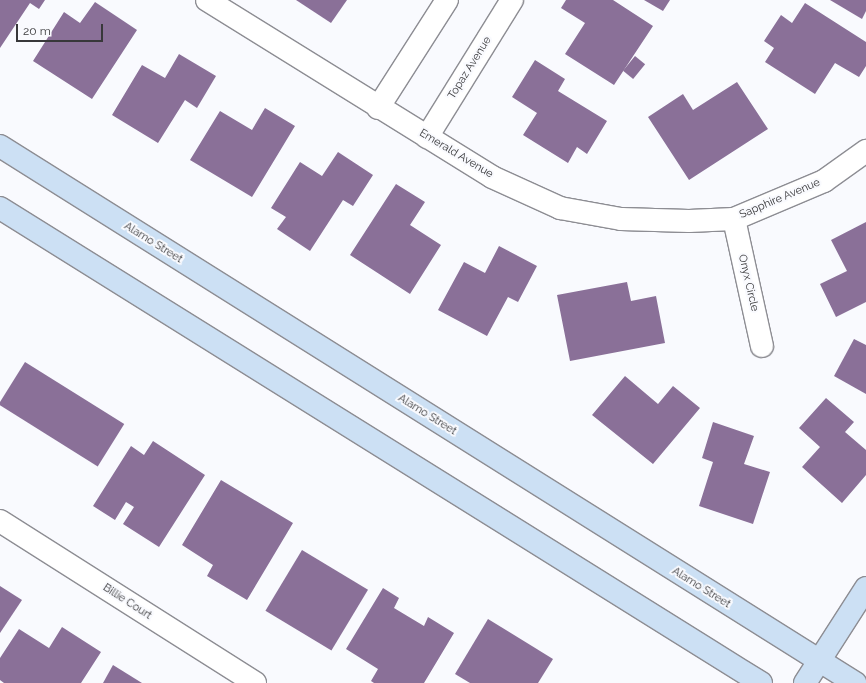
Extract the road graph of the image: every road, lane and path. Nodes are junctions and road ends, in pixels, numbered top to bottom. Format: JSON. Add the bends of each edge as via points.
{"nodes":[{"id":1,"x":207,"y":0,"type":"edge"},
{"id":2,"x":447,"y":0,"type":"edge"},
{"id":3,"x":512,"y":0,"type":"edge"},
{"id":4,"x":378,"y":108,"type":"junction"},
{"id":5,"x":427,"y":137,"type":"junction"},
{"id":6,"x":0,"y":146,"type":"edge"},
{"id":7,"x":866,"y":151,"type":"edge"},
{"id":8,"x":0,"y":208,"type":"edge"},
{"id":9,"x":734,"y":219,"type":"junction"},
{"id":10,"x":762,"y":346,"type":"dead end"},
{"id":11,"x":0,"y":521,"type":"edge"},
{"id":12,"x":866,"y":588,"type":"edge"},
{"id":13,"x":819,"y":662,"type":"junction"},
{"id":14,"x":866,"y":677,"type":"edge"},
{"id":15,"x":254,"y":683,"type":"edge"},
{"id":16,"x":761,"y":683,"type":"edge"},
{"id":17,"x":805,"y":683,"type":"edge"},
{"id":18,"x":855,"y":683,"type":"edge"},
{"id":19,"x":862,"y":683,"type":"edge"}],
"edges":[{"from":1,"to":4,"type":"street","name":"Emerald Avenue"},
{"from":2,"to":4,"type":"street"},
{"from":3,"to":5,"type":"street","name":"Topaz Avenue"},
{"from":4,"to":5,"type":"street","name":"Emerald Avenue"},
{"from":5,"to":9,"type":"street","name":"Emerald Avenue","via":[[492,177],[560,208],[621,219]]},
{"from":6,"to":13,"type":"main road","name":"Alamo Street"},
{"from":7,"to":9,"type":"street","name":"Sapphire Avenue","via":[[824,181]]},
{"from":8,"to":16,"type":"main road"},
{"from":9,"to":10,"type":"street","name":"Onyx Circle"},
{"from":11,"to":15,"type":"street","name":"Billie Court"},
{"from":12,"to":13,"type":"main road"},
{"from":13,"to":17,"type":"main road"},
{"from":13,"to":18,"type":"main road","name":"Alamo Street"},
{"from":14,"to":19,"type":"main road"}]}
